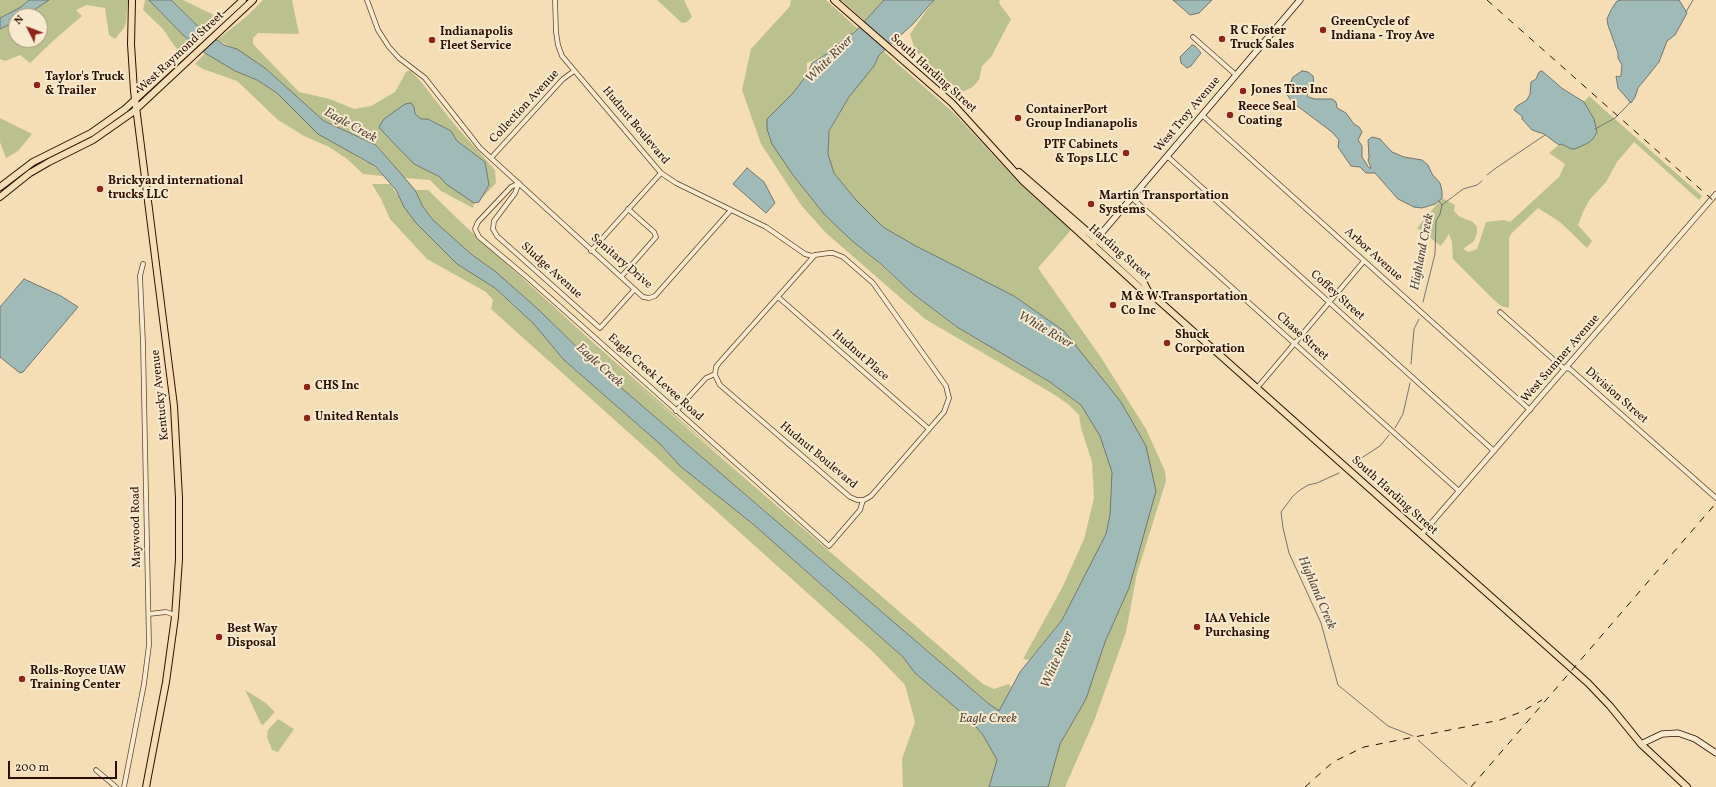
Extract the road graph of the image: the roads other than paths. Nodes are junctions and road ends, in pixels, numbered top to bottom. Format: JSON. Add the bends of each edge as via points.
{"nodes":[{"id":1,"x":243,"y":0,"type":"edge"},
{"id":2,"x":253,"y":0,"type":"edge"},
{"id":3,"x":367,"y":0,"type":"edge"},
{"id":4,"x":555,"y":0,"type":"edge"},
{"id":5,"x":834,"y":0,"type":"edge"},
{"id":6,"x":1300,"y":0,"type":"edge"},
{"id":7,"x":132,"y":1,"type":"edge"},
{"id":8,"x":1193,"y":37,"type":"dead end"},
{"id":9,"x":574,"y":71,"type":"junction"},
{"id":10,"x":1236,"y":75,"type":"junction"},
{"id":11,"x":135,"y":101,"type":"junction"},
{"id":12,"x":136,"y":110,"type":"junction"},
{"id":13,"x":1202,"y":115,"type":"junction"},
{"id":14,"x":1167,"y":156,"type":"junction"},
{"id":15,"x":491,"y":158,"type":"junction"},
{"id":16,"x":1012,"y":168,"type":"joint"},
{"id":17,"x":661,"y":173,"type":"junction"},
{"id":18,"x":519,"y":184,"type":"junction"},
{"id":19,"x":0,"y":187,"type":"edge"},
{"id":20,"x":1716,"y":194,"type":"edge"},
{"id":21,"x":0,"y":197,"type":"edge"},
{"id":22,"x":1132,"y":198,"type":"junction"},
{"id":23,"x":628,"y":209,"type":"junction"},
{"id":24,"x":731,"y":210,"type":"junction"},
{"id":25,"x":1094,"y":242,"type":"junction"},
{"id":26,"x":591,"y":251,"type":"junction"},
{"id":27,"x":815,"y":255,"type":"junction"},
{"id":28,"x":1364,"y":261,"type":"junction"},
{"id":29,"x":143,"y":264,"type":"dead end"},
{"id":30,"x":621,"y":277,"type":"junction"},
{"id":31,"x":634,"y":290,"type":"junction"},
{"id":32,"x":1148,"y":291,"type":"joint"},
{"id":33,"x":778,"y":297,"type":"junction"},
{"id":34,"x":1329,"y":302,"type":"junction"},
{"id":35,"x":1500,"y":312,"type":"dead end"},
{"id":36,"x":1294,"y":344,"type":"junction"},
{"id":37,"x":1567,"y":367,"type":"junction"},
{"id":38,"x":715,"y":374,"type":"junction"},
{"id":39,"x":1257,"y":388,"type":"junction"},
{"id":40,"x":1530,"y":410,"type":"junction"},
{"id":41,"x":676,"y":411,"type":"junction"},
{"id":42,"x":929,"y":429,"type":"junction"},
{"id":43,"x":1494,"y":451,"type":"junction"},
{"id":44,"x":1459,"y":491,"type":"junction"},
{"id":45,"x":1716,"y":498,"type":"edge"},
{"id":46,"x":863,"y":500,"type":"junction"},
{"id":47,"x":1421,"y":536,"type":"junction"},
{"id":48,"x":149,"y":614,"type":"junction"},
{"id":49,"x":175,"y":617,"type":"junction"},
{"id":50,"x":1641,"y":744,"type":"junction"},
{"id":51,"x":1716,"y":753,"type":"edge"},
{"id":52,"x":96,"y":770,"type":"dead end"},
{"id":53,"x":116,"y":787,"type":"edge"},
{"id":54,"x":124,"y":787,"type":"edge"},
{"id":55,"x":146,"y":787,"type":"edge"},
{"id":56,"x":1687,"y":787,"type":"edge"}],
"edges":[{"from":1,"to":11,"type":"main road","name":"West Raymond Street"},
{"from":2,"to":12,"type":"main road","name":"West Raymond Street"},
{"from":3,"to":15,"type":"street","name":"Sanitary Drive","via":[[378,30],[389,47],[427,81]]},
{"from":4,"to":9,"type":"street","name":"Hudnut Boulevard","via":[[558,45],[562,56]]},
{"from":5,"to":16,"type":"main road","name":"South Harding Street","via":[[961,113]]},
{"from":6,"to":10,"type":"main road","name":"West Troy Avenue"},
{"from":7,"to":11,"type":"main road","name":"Kentucky Avenue","via":[[131,44]]},
{"from":8,"to":10,"type":"street"},
{"from":9,"to":15,"type":"street","name":"Collection Avenue"},
{"from":9,"to":17,"type":"street","name":"Hudnut Boulevard"},
{"from":10,"to":13,"type":"main road","name":"West Troy Avenue"},
{"from":11,"to":12,"type":"main road","name":"Kentucky Avenue"},
{"from":11,"to":19,"type":"main road","name":"West Raymond Street","via":[[102,126],[33,162]]},
{"from":12,"to":21,"type":"main road","name":"West Raymond Street","via":[[100,136],[30,173]]},
{"from":12,"to":49,"type":"main road","name":"Kentucky Avenue","via":[[160,288],[177,442],[179,519]]},
{"from":13,"to":14,"type":"main road","name":"West Troy Avenue"},
{"from":13,"to":28,"type":"street","name":"Arbor Avenue"},
{"from":14,"to":22,"type":"main road","name":"West Troy Avenue"},
{"from":14,"to":34,"type":"street","name":"Coffey Street"},
{"from":15,"to":18,"type":"street","name":"Sanitary Drive"},
{"from":16,"to":25,"type":"main road","name":"Harding Street","via":[[1023,181]]},
{"from":17,"to":23,"type":"street"},
{"from":17,"to":24,"type":"street","name":"Hudnut Boulevard","via":[[673,182]]},
{"from":18,"to":26,"type":"street","name":"Sanitary Drive"},
{"from":18,"to":31,"type":"street","name":"Sludge Avenue","via":[[493,222],[495,233],[505,244],[600,328]]},
{"from":18,"to":41,"type":"street","name":"Eagle Creek Levee Road","via":[[511,187],[478,222],[475,228],[478,236]]},
{"from":20,"to":37,"type":"street","name":"West Sumner Avenue"},
{"from":22,"to":25,"type":"main road","name":"West Troy Avenue"},
{"from":22,"to":36,"type":"street","name":"Chase Street"},
{"from":23,"to":26,"type":"street"},
{"from":23,"to":30,"type":"street","via":[[656,236]]},
{"from":24,"to":27,"type":"street","name":"Hudnut Boulevard","via":[[770,229],[806,254]]},
{"from":24,"to":31,"type":"street","name":"Sanitary Drive","via":[[655,296],[644,298]]},
{"from":25,"to":32,"type":"main road","name":"Harding Street","via":[[1144,283]]},
{"from":26,"to":30,"type":"street","name":"Sanitary Drive"},
{"from":27,"to":33,"type":"street"},
{"from":27,"to":42,"type":"street","name":"Hudnut Boulevard","via":[[840,254],[868,278],[946,386],[949,396],[947,407]]},
{"from":28,"to":34,"type":"street"},
{"from":28,"to":40,"type":"street","name":"Arbor Avenue"},
{"from":29,"to":48,"type":"street","name":"Maywood Road","via":[[140,276]]},
{"from":30,"to":31,"type":"street","name":"Sanitary Drive"},
{"from":32,"to":39,"type":"main road","name":"South Harding Street"},
{"from":33,"to":38,"type":"street","via":[[719,363]]},
{"from":33,"to":42,"type":"street","name":"Hudnut Place"},
{"from":34,"to":36,"type":"street"},
{"from":34,"to":43,"type":"street","name":"Coffey Street"},
{"from":35,"to":37,"type":"street","name":"Division Street","via":[[1562,367]]},
{"from":36,"to":39,"type":"street"},
{"from":36,"to":44,"type":"street","name":"Chase Street"},
{"from":37,"to":40,"type":"street","name":"West Sumner Avenue"},
{"from":37,"to":45,"type":"street","name":"Division Street"},
{"from":38,"to":41,"type":"street","via":[[706,378]]},
{"from":38,"to":46,"type":"street","name":"Hudnut Boulevard","via":[[720,385],[852,499]]},
{"from":39,"to":47,"type":"main road","name":"South Harding Street"},
{"from":40,"to":43,"type":"street","name":"West Sumner Avenue"},
{"from":41,"to":46,"type":"street","name":"Eagle Creek Levee Road","via":[[829,546],[860,510]]},
{"from":42,"to":46,"type":"street","name":"Hudnut Boulevard","via":[[871,496]]},
{"from":43,"to":44,"type":"street","name":"West Sumner Avenue"},
{"from":44,"to":47,"type":"street","name":"West Sumner Avenue"},
{"from":47,"to":50,"type":"main road","name":"South Harding Street","via":[[1588,683]]},
{"from":48,"to":49,"type":"street","via":[[166,612]]},
{"from":48,"to":54,"type":"street","name":"Maywood Road","via":[[147,668]]},
{"from":49,"to":55,"type":"main road","name":"Kentucky Avenue","via":[[165,689]]},
{"from":50,"to":51,"type":"main road","via":[[1662,734],[1678,733],[1695,739]]},
{"from":50,"to":56,"type":"main road"},
{"from":52,"to":53,"type":"street"}]}
